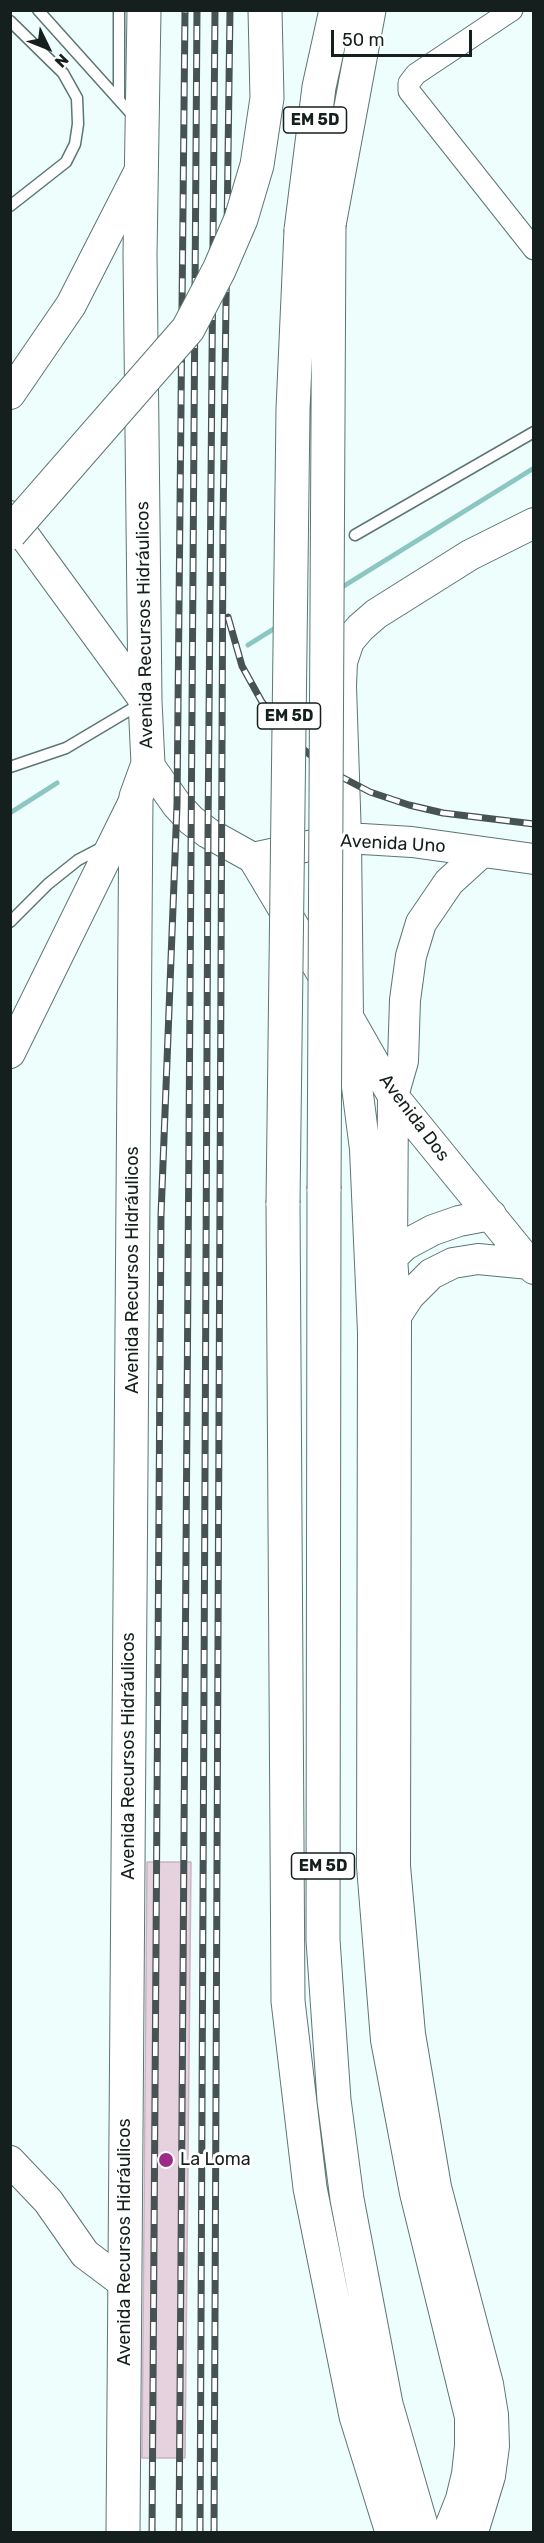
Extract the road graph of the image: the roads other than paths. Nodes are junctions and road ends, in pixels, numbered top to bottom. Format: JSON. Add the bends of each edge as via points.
{"nodes":[{"id":1,"x":119,"y":10,"type":"edge"},
{"id":2,"x":144,"y":10,"type":"edge"},
{"id":3,"x":265,"y":10,"type":"edge"},
{"id":4,"x":336,"y":10,"type":"edge"},
{"id":5,"x":369,"y":10,"type":"edge"},
{"id":6,"x":512,"y":10,"type":"edge"},
{"id":7,"x":38,"y":11,"type":"edge"},
{"id":8,"x":10,"y":21,"type":"edge"},
{"id":9,"x":119,"y":100,"type":"junction"},
{"id":10,"x":142,"y":125,"type":"junction"},
{"id":11,"x":143,"y":165,"type":"junction"},
{"id":12,"x":10,"y":206,"type":"edge"},
{"id":13,"x":315,"y":227,"type":"junction"},
{"id":14,"x":534,"y":249,"type":"edge"},
{"id":15,"x":10,"y":394,"type":"edge"},
{"id":16,"x":534,"y":432,"type":"edge"},
{"id":17,"x":10,"y":516,"type":"edge"},
{"id":18,"x":534,"y":523,"type":"edge"},
{"id":19,"x":10,"y":533,"type":"edge"},
{"id":20,"x":355,"y":534,"type":"dead end"},
{"id":21,"x":145,"y":701,"type":"junction"},
{"id":22,"x":148,"y":764,"type":"junction"},
{"id":23,"x":10,"y":767,"type":"edge"},
{"id":24,"x":136,"y":797,"type":"junction"},
{"id":25,"x":346,"y":838,"type":"junction"},
{"id":26,"x":114,"y":841,"type":"junction"},
{"id":27,"x":482,"y":852,"type":"junction"},
{"id":28,"x":254,"y":858,"type":"junction"},
{"id":29,"x":534,"y":859,"type":"edge"},
{"id":30,"x":10,"y":922,"type":"edge"},
{"id":31,"x":348,"y":1017,"type":"junction"},
{"id":32,"x":10,"y":1053,"type":"edge"},
{"id":33,"x":393,"y":1096,"type":"junction"},
{"id":34,"x":491,"y":1215,"type":"junction"},
{"id":35,"x":392,"y":1257,"type":"junction"},
{"id":36,"x":532,"y":1267,"type":"edge"},
{"id":37,"x":371,"y":1278,"type":"junction"},
{"id":38,"x":396,"y":1316,"type":"junction"},
{"id":39,"x":10,"y":2161,"type":"edge"},
{"id":40,"x":125,"y":2284,"type":"junction"},
{"id":41,"x":476,"y":2386,"type":"junction"},
{"id":42,"x":123,"y":2532,"type":"edge"},
{"id":43,"x":392,"y":2532,"type":"edge"},
{"id":44,"x":423,"y":2532,"type":"edge"},
{"id":45,"x":448,"y":2532,"type":"edge"},
{"id":46,"x":472,"y":2532,"type":"edge"}],
"edges":[{"from":1,"to":9,"type":"lane"},
{"from":2,"to":10,"type":"main road","name":"Avenida Recursos Hidráulicos"},
{"from":3,"to":19,"type":"main road","bridge":true,"via":[[267,98],[257,165],[241,219],[219,270],[188,329]]},
{"from":4,"to":13,"type":"main road","number":"EM 5D","via":[[320,87]]},
{"from":5,"to":13,"type":"main road","number":"EM 5D"},
{"from":6,"to":14,"type":"street","via":[[416,74],[409,83],[409,91]]},
{"from":7,"to":9,"type":"lane"},
{"from":8,"to":12,"type":"lane","via":[[63,73],[77,98],[78,124],[75,144],[66,162]]},
{"from":9,"to":10,"type":"lane"},
{"from":10,"to":11,"type":"main road","name":"Avenida Recursos Hidráulicos"},
{"from":11,"to":15,"type":"main road","via":[[71,305]]},
{"from":11,"to":21,"type":"main road","name":"Avenida Recursos Hidráulicos","via":[[140,254]]},
{"from":13,"to":43,"type":"main road","number":"EM 5D","bridge":true,"via":[[292,410],[283,1203],[288,2001],[310,2188],[356,2416]]},
{"from":13,"to":44,"type":"main road","number":"EM 5D","bridge":true,"via":[[324,1189],[323,1940],[333,2088],[347,2199],[386,2404]]},
{"from":16,"to":20,"type":"lane"},
{"from":17,"to":21,"type":"main road"},
{"from":18,"to":25,"type":"main road","name":"Avenida Dos","via":[[470,555],[376,614],[349,641],[342,662],[341,686]]},
{"from":21,"to":22,"type":"main road","name":"Avenida Recursos Hidráulicos"},
{"from":21,"to":23,"type":"lane","via":[[66,748]]},
{"from":22,"to":24,"type":"main road","name":"Avenida Recursos Hidráulicos"},
{"from":22,"to":28,"type":"main road","via":[[191,820]]},
{"from":24,"to":26,"type":"main road"},
{"from":24,"to":40,"type":"main road","name":"Avenida Recursos Hidráulicos"},
{"from":25,"to":27,"type":"main road","name":"Avenida Uno"},
{"from":25,"to":28,"type":"main road","name":"Avenida Uno"},
{"from":25,"to":31,"type":"main road","name":"Avenida Dos"},
{"from":26,"to":30,"type":"lane","via":[[78,860]]},
{"from":26,"to":32,"type":"main road"},
{"from":27,"to":29,"type":"main road","name":"Avenida Uno"},
{"from":27,"to":33,"type":"main road","via":[[449,882],[421,922],[411,956],[403,1061]]},
{"from":28,"to":31,"type":"main road"},
{"from":31,"to":33,"type":"main road","name":"Avenida Dos"},
{"from":31,"to":37,"type":"main road","via":[[365,1149]]},
{"from":33,"to":34,"type":"main road","name":"Avenida Dos"},
{"from":33,"to":35,"type":"main road"},
{"from":34,"to":35,"type":"main road","via":[[433,1230]]},
{"from":34,"to":36,"type":"main road","name":"Avenida Dos"},
{"from":35,"to":37,"type":"main road"},
{"from":35,"to":38,"type":"main road"},
{"from":36,"to":38,"type":"main road","via":[[478,1259],[453,1263],[430,1275],[408,1296]]},
{"from":37,"to":41,"type":"main road","via":[[372,1866],[386,2040],[415,2193]]},
{"from":38,"to":41,"type":"main road","via":[[395,1866],[410,2034]]},
{"from":39,"to":40,"type":"main road","via":[[48,2201],[85,2254]]},
{"from":40,"to":42,"type":"main road","name":"Avenida Recursos Hidráulicos"},
{"from":41,"to":45,"type":"main road","via":[[470,2417],[469,2460],[461,2499]]},
{"from":41,"to":46,"type":"main road","via":[[494,2430],[487,2491]]}]}
